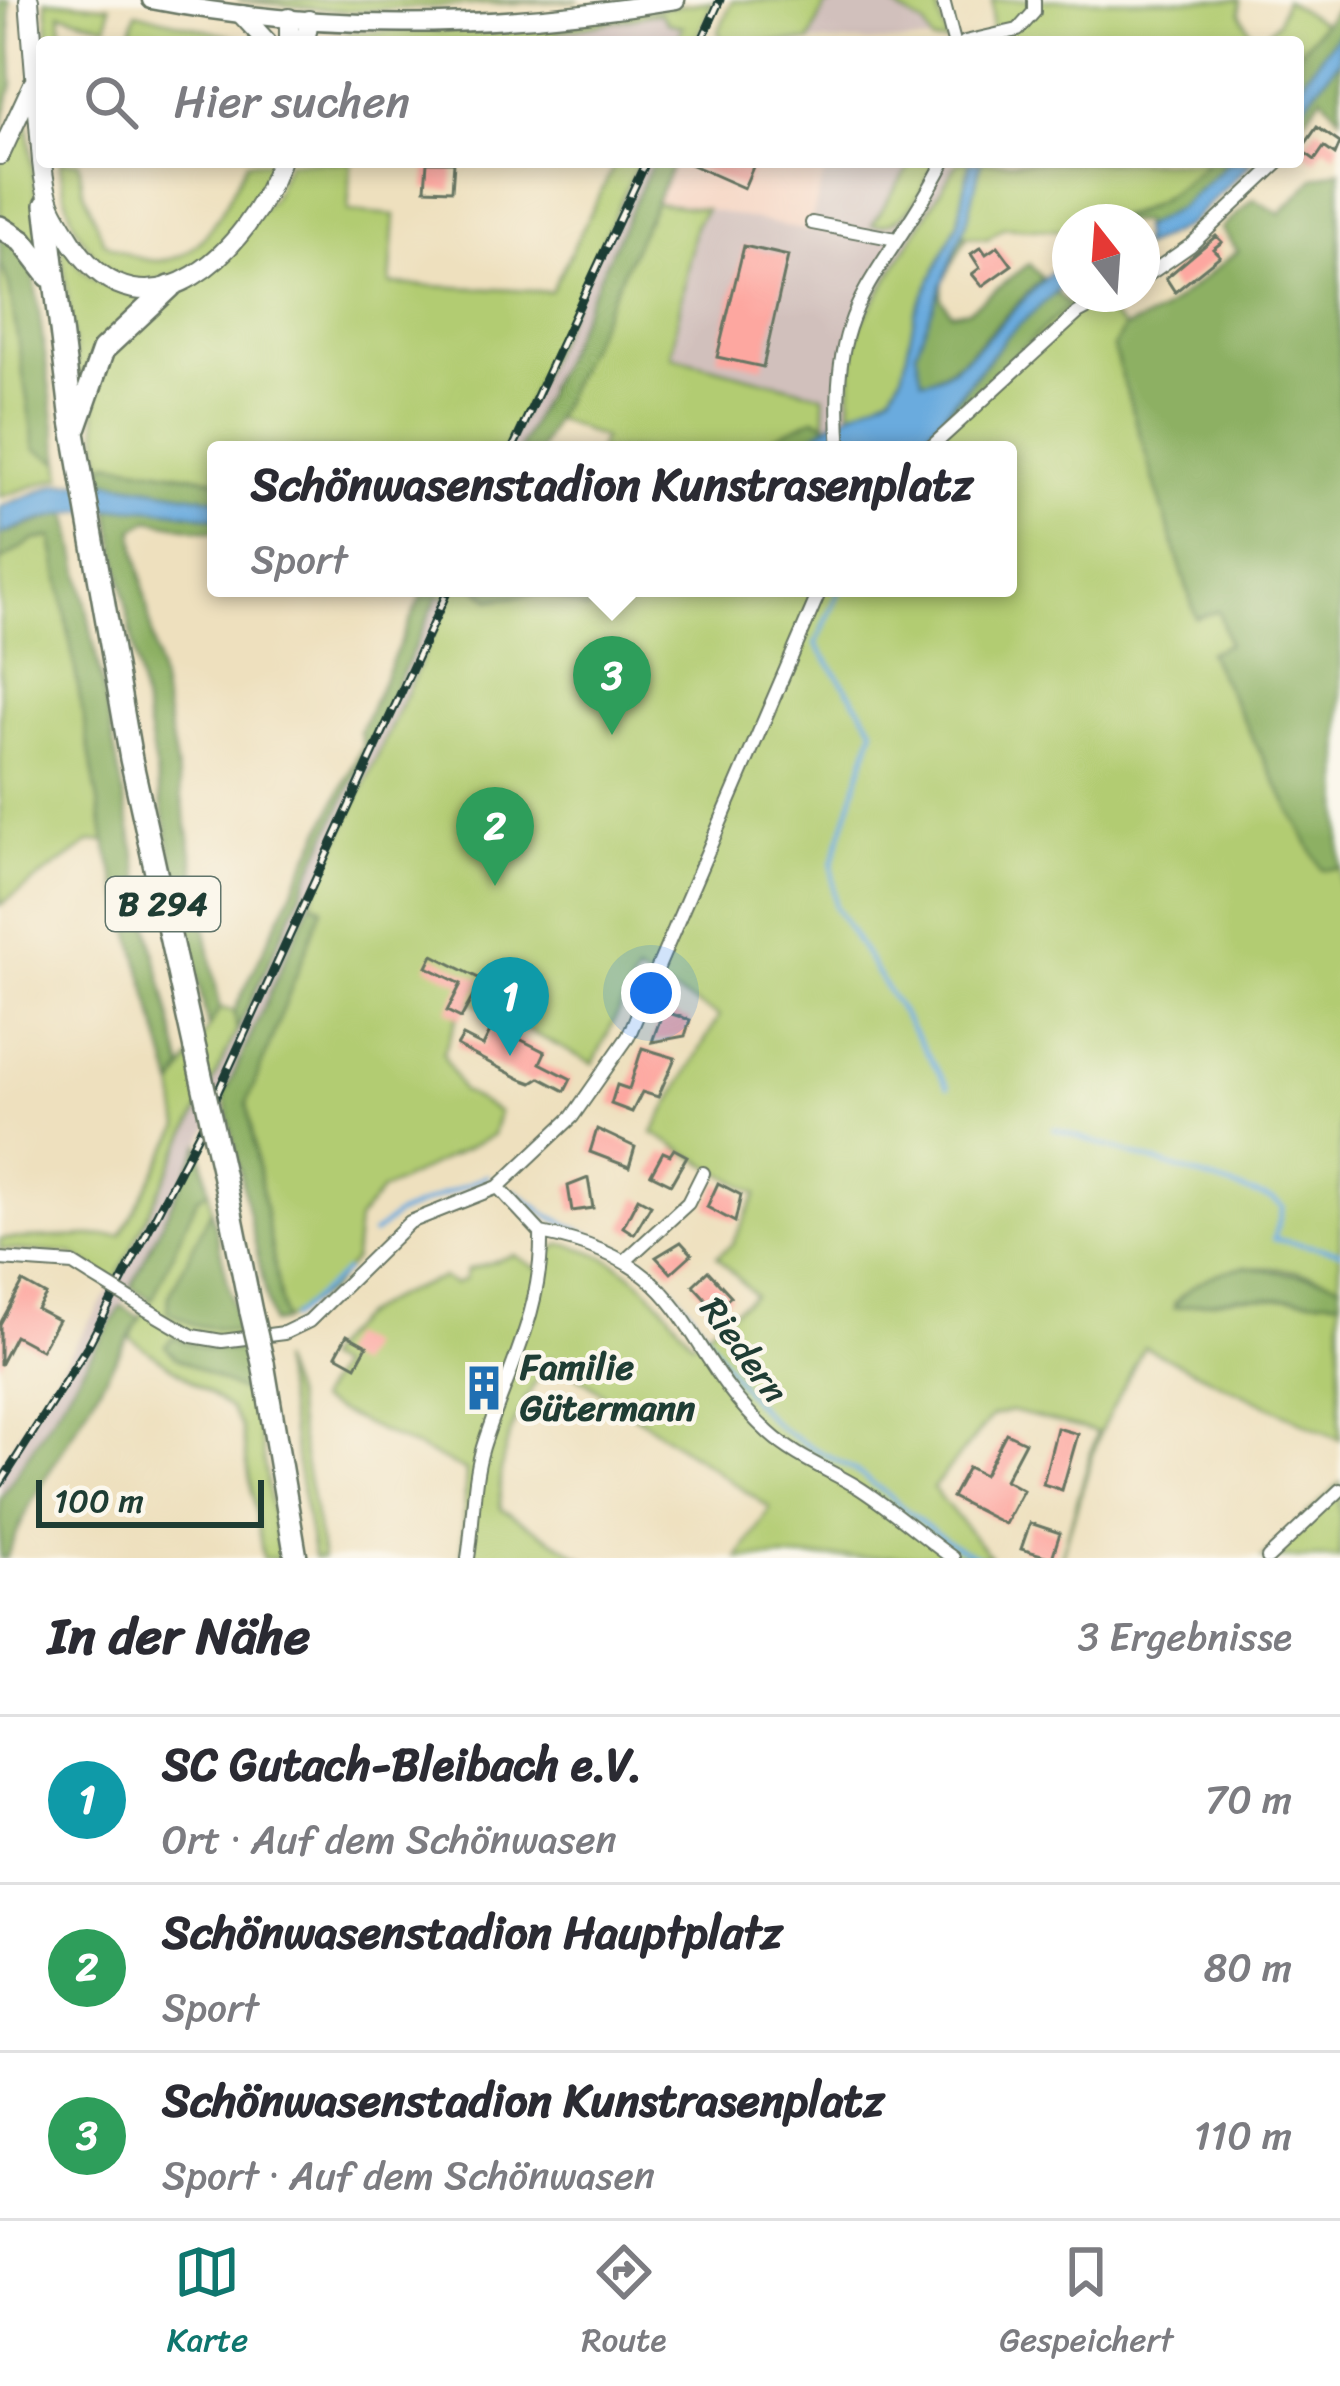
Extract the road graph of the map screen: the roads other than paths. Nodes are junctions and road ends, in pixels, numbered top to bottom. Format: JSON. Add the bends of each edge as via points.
{"nodes":[{"id":1,"x":151,"y":0,"type":"edge"},
{"id":2,"x":676,"y":0,"type":"edge"},
{"id":3,"x":1034,"y":0,"type":"edge"},
{"id":4,"x":946,"y":2,"type":"edge"},
{"id":5,"x":30,"y":8,"type":"edge"},
{"id":6,"x":242,"y":14,"type":"junction"},
{"id":7,"x":299,"y":19,"type":"junction"},
{"id":8,"x":262,"y":36,"type":"edge"},
{"id":9,"x":292,"y":36,"type":"edge"},
{"id":10,"x":303,"y":36,"type":"edge"},
{"id":11,"x":953,"y":36,"type":"edge"},
{"id":12,"x":989,"y":36,"type":"edge"},
{"id":13,"x":34,"y":80,"type":"junction"},
{"id":14,"x":36,"y":100,"type":"edge"},
{"id":15,"x":0,"y":155,"type":"edge"},
{"id":16,"x":43,"y":168,"type":"edge"},
{"id":17,"x":277,"y":168,"type":"edge"},
{"id":18,"x":940,"y":168,"type":"edge"},
{"id":19,"x":1273,"y":168,"type":"edge"},
{"id":20,"x":46,"y":205,"type":"junction"},
{"id":21,"x":812,"y":224,"type":"dead end"},
{"id":22,"x":0,"y":227,"type":"edge"},
{"id":23,"x":896,"y":239,"type":"junction"},
{"id":24,"x":1160,"y":267,"type":"edge"},
{"id":25,"x":52,"y":282,"type":"junction"},
{"id":26,"x":170,"y":286,"type":"junction"},
{"id":27,"x":1080,"y":312,"type":"edge"},
{"id":28,"x":74,"y":434,"type":"junction"},
{"id":29,"x":839,"y":441,"type":"edge"},
{"id":30,"x":938,"y":441,"type":"edge"},
{"id":31,"x":816,"y":597,"type":"edge"},
{"id":32,"x":703,"y":1173,"type":"dead end"},
{"id":33,"x":498,"y":1187,"type":"junction"},
{"id":34,"x":542,"y":1233,"type":"junction"},
{"id":35,"x":626,"y":1260,"type":"junction"},
{"id":36,"x":1,"y":1262,"type":"edge"},
{"id":37,"x":1340,"y":1490,"type":"edge"},
{"id":38,"x":296,"y":1558,"type":"edge"},
{"id":39,"x":468,"y":1558,"type":"edge"},
{"id":40,"x":953,"y":1558,"type":"edge"},
{"id":41,"x":1268,"y":1558,"type":"edge"}],
"edges":[{"from":1,"to":6,"type":"main road"},
{"from":2,"to":7,"type":"main road","via":[[502,22]]},
{"from":3,"to":12,"type":"street","via":[[1028,23]]},
{"from":4,"to":11,"type":"street"},
{"from":5,"to":13,"type":"main road","number":"B 294"},
{"from":6,"to":7,"type":"main road"},
{"from":6,"to":8,"type":"main road"},
{"from":7,"to":9,"type":"main road"},
{"from":7,"to":10,"type":"main road"},
{"from":13,"to":14,"type":"main road","number":"B 294"},
{"from":13,"to":15,"type":"main road","number":"B 294"},
{"from":16,"to":20,"type":"main road","number":"B 294"},
{"from":17,"to":26,"type":"main road","number":"B 294","via":[[238,236],[209,265]]},
{"from":18,"to":23,"type":"street"},
{"from":19,"to":24,"type":"street"},
{"from":20,"to":25,"type":"highway","number":"B 294"},
{"from":20,"to":26,"type":"main road","number":"B 294","via":[[108,281],[136,291]]},
{"from":21,"to":23,"type":"street"},
{"from":22,"to":25,"type":"highway","via":[[34,254]]},
{"from":23,"to":29,"type":"street","via":[[846,326],[837,376]]},
{"from":25,"to":28,"type":"highway","number":"B 294"},
{"from":26,"to":28,"type":"highway","number":"B 294","via":[[103,350]]},
{"from":27,"to":30,"type":"street"},
{"from":28,"to":38,"type":"highway","number":"B 294","bridge":true,"via":[[130,759],[263,1363]]},
{"from":31,"to":33,"type":"street","via":[[628,1037],[589,1099]]},
{"from":32,"to":35,"type":"street","via":[[688,1203]]},
{"from":33,"to":34,"type":"street"},
{"from":33,"to":36,"type":"street","bridge":true,"via":[[410,1222],[309,1321],[284,1333],[192,1336],[73,1264]]},
{"from":34,"to":35,"type":"street","name":"Riedern"},
{"from":34,"to":39,"type":"street","via":[[525,1342],[476,1477]]},
{"from":35,"to":40,"type":"street","name":"Riedern","via":[[655,1281],[773,1437]]},
{"from":37,"to":41,"type":"street"}]}
